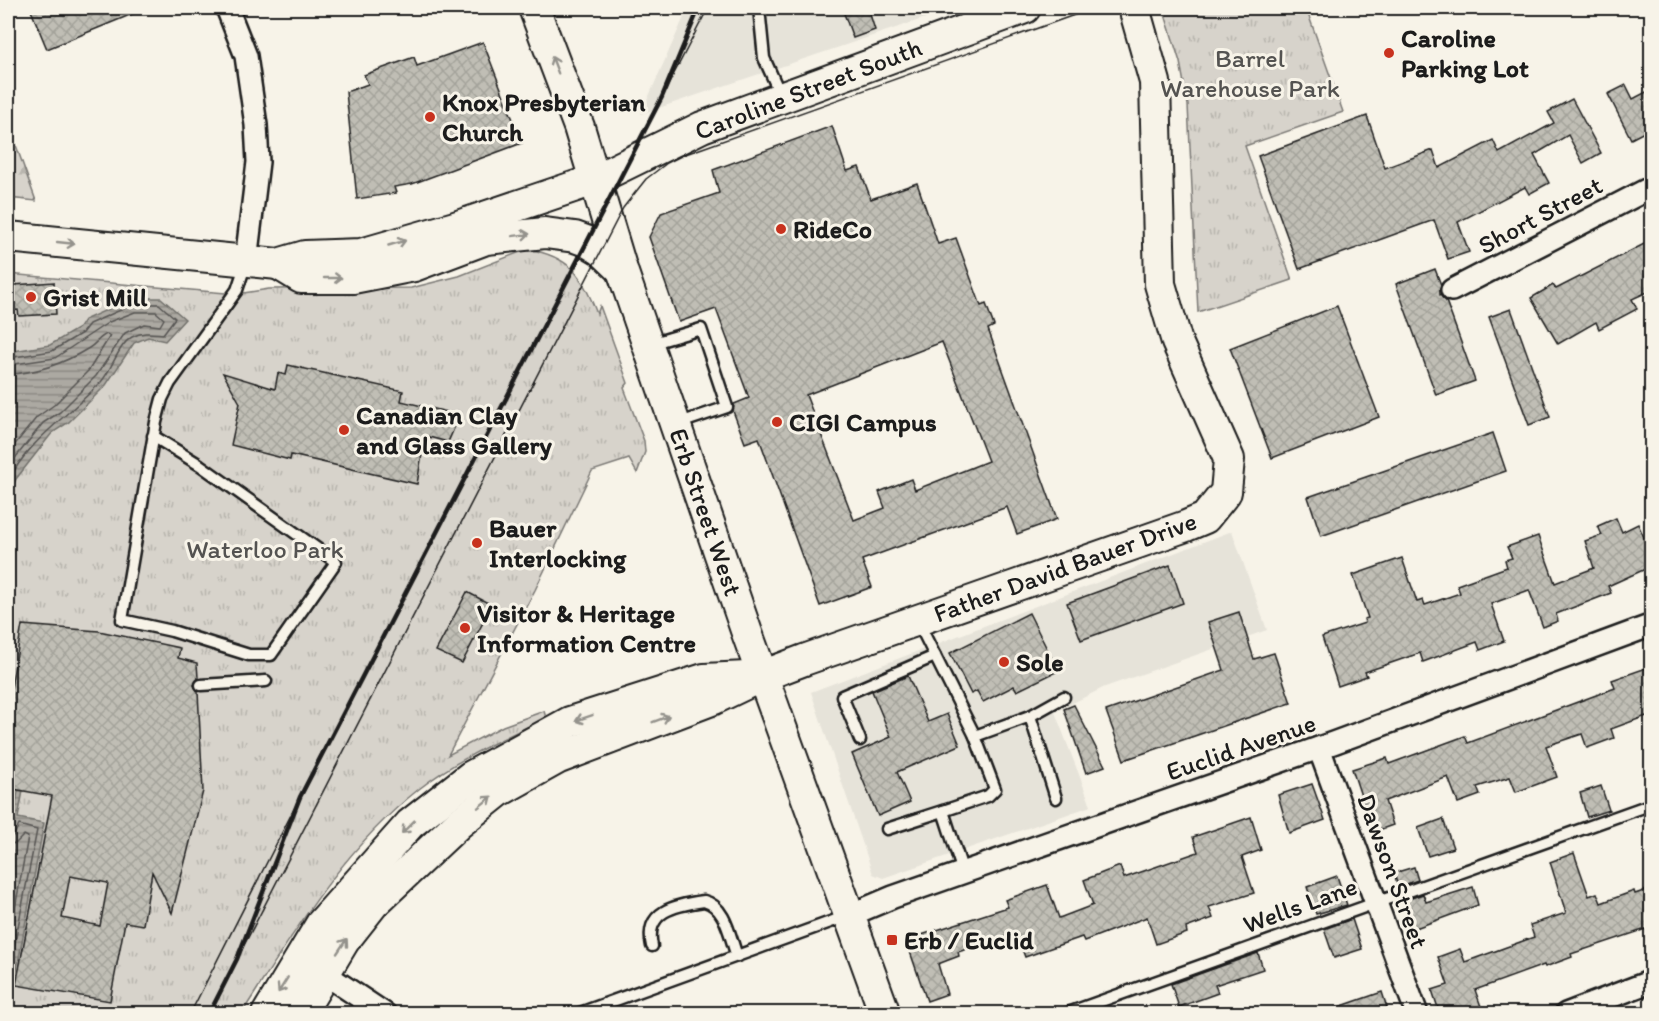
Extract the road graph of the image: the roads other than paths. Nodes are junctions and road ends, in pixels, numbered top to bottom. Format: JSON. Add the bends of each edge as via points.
{"nodes":[{"id":1,"x":227,"y":8,"type":"edge"},
{"id":2,"x":534,"y":8,"type":"edge"},
{"id":3,"x":759,"y":8,"type":"edge"},
{"id":4,"x":1024,"y":8,"type":"edge"},
{"id":5,"x":1134,"y":8,"type":"edge"},
{"id":6,"x":781,"y":96,"type":"junction"},
{"id":7,"x":594,"y":180,"type":"junction"},
{"id":8,"x":1652,"y":187,"type":"edge"},
{"id":9,"x":8,"y":237,"type":"edge"},
{"id":10,"x":246,"y":261,"type":"junction"},
{"id":11,"x":278,"y":264,"type":"junction"},
{"id":12,"x":622,"y":270,"type":"junction"},
{"id":13,"x":1452,"y":290,"type":"dead end"},
{"id":14,"x":650,"y":344,"type":"junction"},
{"id":15,"x":677,"y":424,"type":"junction"},
{"id":16,"x":153,"y":436,"type":"junction"},
{"id":17,"x":917,"y":621,"type":"junction"},
{"id":18,"x":1652,"y":625,"type":"edge"},
{"id":19,"x":935,"y":656,"type":"junction"},
{"id":20,"x":762,"y":676,"type":"junction"},
{"id":21,"x":266,"y":681,"type":"dead end"},
{"id":22,"x":201,"y":685,"type":"dead end"},
{"id":23,"x":1064,"y":698,"type":"dead end"},
{"id":24,"x":1030,"y":716,"type":"junction"},
{"id":25,"x":975,"y":736,"type":"junction"},
{"id":26,"x":860,"y":740,"type":"dead end"},
{"id":27,"x":1319,"y":748,"type":"junction"},
{"id":28,"x":1056,"y":798,"type":"dead end"},
{"id":29,"x":1652,"y":804,"type":"edge"},
{"id":30,"x":943,"y":811,"type":"junction"},
{"id":31,"x":887,"y":829,"type":"dead end"},
{"id":32,"x":963,"y":872,"type":"junction"},
{"id":33,"x":1377,"y":902,"type":"junction"},
{"id":34,"x":848,"y":916,"type":"junction"},
{"id":35,"x":652,"y":946,"type":"dead end"},
{"id":36,"x":737,"y":956,"type":"junction"},
{"id":37,"x":312,"y":965,"type":"junction"},
{"id":38,"x":1652,"y":981,"type":"edge"},
{"id":39,"x":267,"y":1014,"type":"edge"},
{"id":40,"x":300,"y":1014,"type":"edge"},
{"id":41,"x":385,"y":1014,"type":"edge"},
{"id":42,"x":576,"y":1014,"type":"edge"},
{"id":43,"x":885,"y":1014,"type":"edge"},
{"id":44,"x":1065,"y":1014,"type":"edge"},
{"id":45,"x":1417,"y":1014,"type":"edge"},
{"id":46,"x":1566,"y":1014,"type":"edge"}],
"edges":[{"from":1,"to":10,"type":"street","via":[[246,57],[256,125],[258,162]]},
{"from":7,"to":2,"type":"street","name":"Erb Street West","one_way":true,"via":[[579,127]]},
{"from":3,"to":6,"type":"lane","via":[[764,58]]},
{"from":4,"to":6,"type":"street","name":"Caroline Street South"},
{"from":5,"to":17,"type":"street","name":"Father David Bauer Drive","via":[[1155,82],[1160,284],[1177,342],[1229,459],[1226,492],[1205,518],[1186,526]]},
{"from":6,"to":7,"type":"street","name":"Caroline Street South","via":[[702,127]]},
{"from":11,"to":7,"type":"street","name":"Caroline Street South","one_way":true,"via":[[305,256],[361,254]]},
{"from":7,"to":12,"type":"street","name":"Erb Street West"},
{"from":8,"to":13,"type":"street","name":"Short Street"},
{"from":9,"to":10,"type":"street","one_way":true},
{"from":10,"to":11,"type":"street"},
{"from":10,"to":16,"type":"lane","via":[[237,290],[170,383]]},
{"from":11,"to":12,"type":"street","one_way":true,"via":[[301,278],[352,278],[414,266],[486,239],[545,233],[586,241]]},
{"from":12,"to":14,"type":"street","name":"Erb Street West"},
{"from":14,"to":15,"type":"street","name":"Erb Street West"},
{"from":14,"to":15,"type":"lane","via":[[701,329],[728,407]]},
{"from":15,"to":20,"type":"street","name":"Erb Street West"},
{"from":16,"to":16,"type":"lane","via":[[122,620],[249,655],[271,655],[336,562]]},
{"from":17,"to":19,"type":"lane"},
{"from":17,"to":20,"type":"street","name":"Father David Bauer Drive"},
{"from":18,"to":27,"type":"street","name":"Euclid Avenue"},
{"from":19,"to":25,"type":"lane"},
{"from":19,"to":26,"type":"lane","via":[[842,696]]},
{"from":20,"to":34,"type":"street","name":"Erb Street West"},
{"from":20,"to":37,"type":"street","name":"Father David Bauer Drive","via":[[704,679],[632,700],[570,722],[470,777],[410,824],[321,924]]},
{"from":21,"to":22,"type":"lane"},
{"from":23,"to":24,"type":"lane"},
{"from":24,"to":25,"type":"lane"},
{"from":24,"to":28,"type":"lane"},
{"from":25,"to":30,"type":"lane","via":[[995,789],[988,796]]},
{"from":27,"to":32,"type":"street","name":"Euclid Avenue"},
{"from":27,"to":33,"type":"street","name":"Dawson Street"},
{"from":29,"to":33,"type":"lane","name":"Wells Lane"},
{"from":30,"to":31,"type":"lane"},
{"from":30,"to":32,"type":"lane"},
{"from":32,"to":34,"type":"street","name":"Euclid Avenue"},
{"from":33,"to":44,"type":"lane","name":"Wells Lane"},
{"from":33,"to":45,"type":"street","name":"Dawson Street"},
{"from":34,"to":36,"type":"lane"},
{"from":34,"to":43,"type":"street","name":"Erb Street West"},
{"from":35,"to":36,"type":"lane","via":[[649,933],[660,913],[704,902],[712,903],[721,912]]},
{"from":36,"to":42,"type":"lane"},
{"from":37,"to":39,"type":"street","name":"Father David Bauer Drive","one_way":true},
{"from":37,"to":40,"type":"street","name":"Father David Bauer Drive"},
{"from":37,"to":41,"type":"street"},
{"from":38,"to":46,"type":"street"}]}
